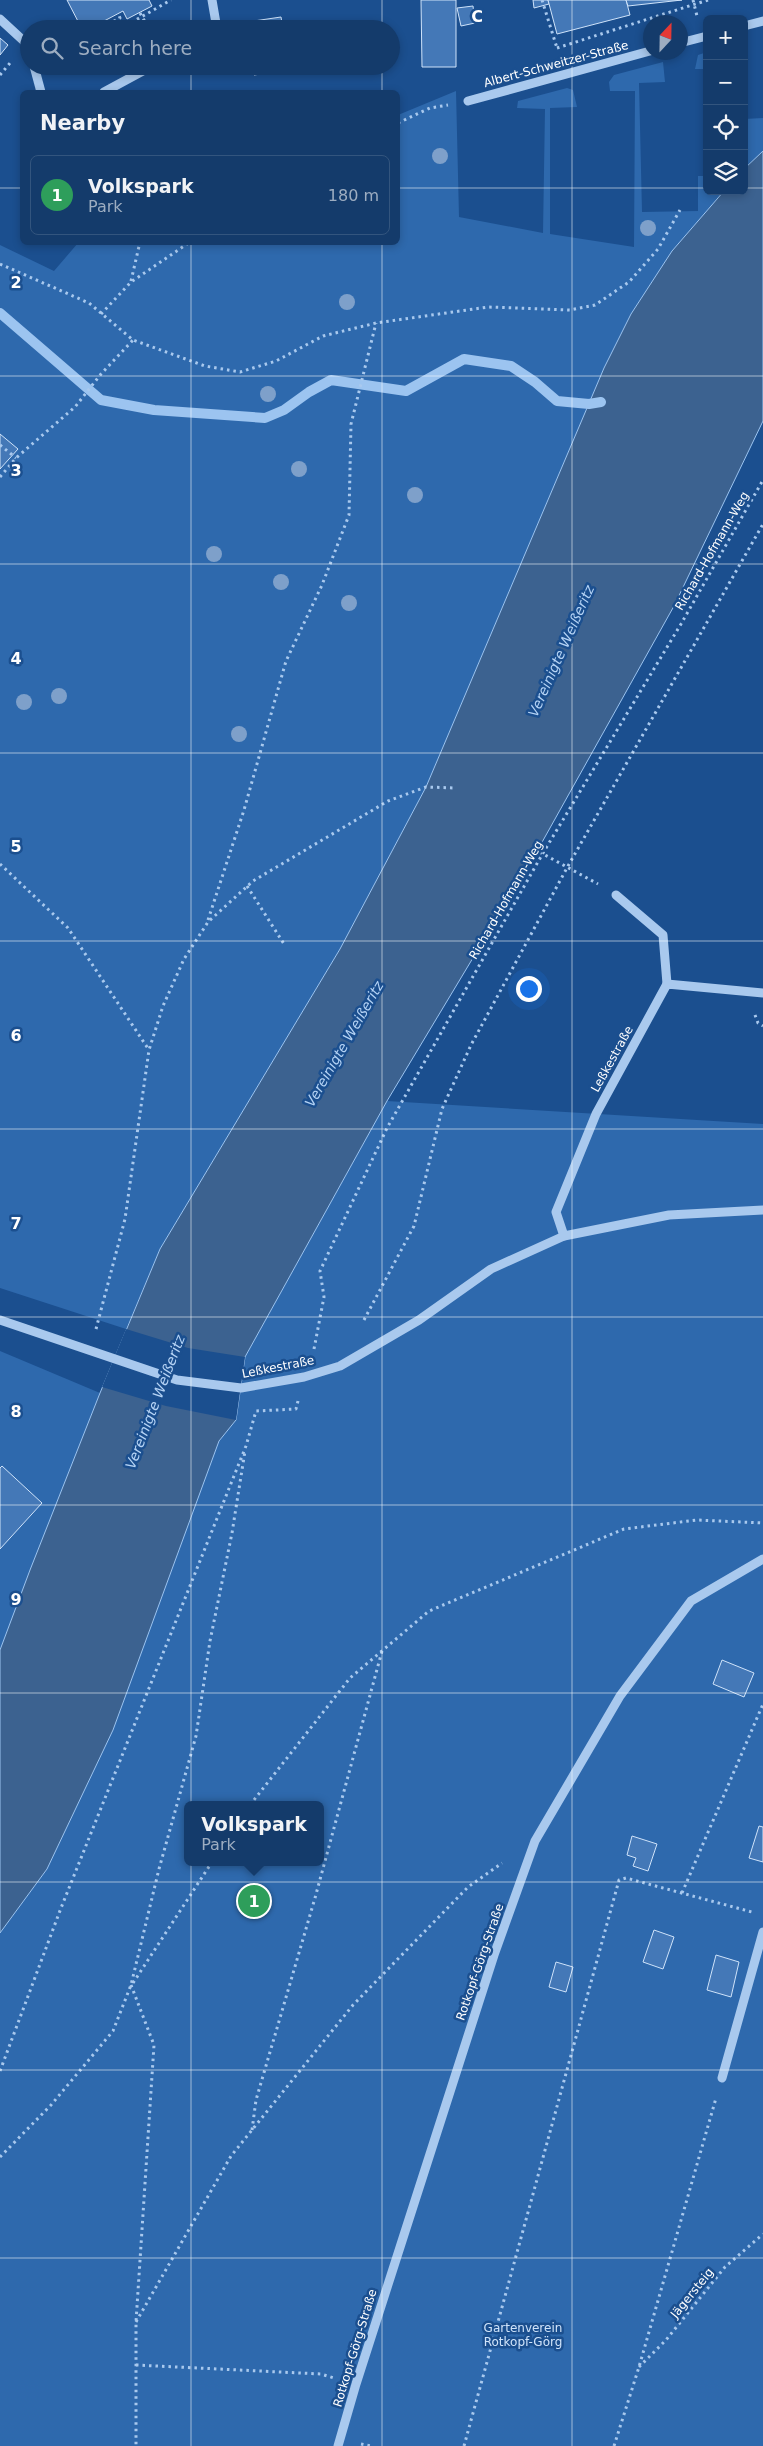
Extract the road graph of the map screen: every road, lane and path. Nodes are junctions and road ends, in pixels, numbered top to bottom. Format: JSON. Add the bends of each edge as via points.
{"nodes":[{"id":1,"x":171,"y":0,"type":"edge"},
{"id":2,"x":212,"y":0,"type":"edge"},
{"id":3,"x":542,"y":0,"type":"edge"},
{"id":4,"x":708,"y":0,"type":"edge"},
{"id":5,"x":140,"y":12,"type":"dead end"},
{"id":6,"x":118,"y":14,"type":"dead end"},
{"id":7,"x":142,"y":17,"type":"junction"},
{"id":8,"x":0,"y":19,"type":"edge"},
{"id":9,"x":116,"y":20,"type":"edge"},
{"id":10,"x":136,"y":20,"type":"edge"},
{"id":11,"x":144,"y":20,"type":"edge"},
{"id":12,"x":215,"y":20,"type":"edge"},
{"id":13,"x":763,"y":22,"type":"edge"},
{"id":14,"x":748,"y":25,"type":"edge"},
{"id":15,"x":703,"y":37,"type":"edge"},
{"id":16,"x":20,"y":38,"type":"edge"},
{"id":17,"x":688,"y":41,"type":"edge"},
{"id":18,"x":643,"y":53,"type":"edge"},
{"id":19,"x":36,"y":75,"type":"edge"},
{"id":20,"x":135,"y":75,"type":"edge"},
{"id":21,"x":40,"y":90,"type":"edge"},
{"id":22,"x":108,"y":90,"type":"edge"},
{"id":23,"x":468,"y":101,"type":"joint"},
{"id":24,"x":400,"y":122,"type":"edge"},
{"id":25,"x":680,"y":210,"type":"dead end"},
{"id":26,"x":139,"y":245,"type":"edge"},
{"id":27,"x":186,"y":245,"type":"edge"},
{"id":28,"x":0,"y":264,"type":"edge"},
{"id":29,"x":131,"y":282,"type":"junction"},
{"id":30,"x":101,"y":314,"type":"junction"},
{"id":31,"x":376,"y":323,"type":"junction"},
{"id":32,"x":133,"y":340,"type":"junction"},
{"id":33,"x":0,"y":445,"type":"edge"},
{"id":34,"x":16,"y":458,"type":"junction"},
{"id":35,"x":0,"y":477,"type":"edge"},
{"id":36,"x":763,"y":480,"type":"edge"},
{"id":37,"x":763,"y":524,"type":"edge"},
{"id":38,"x":456,"y":788,"type":"dead end"},
{"id":39,"x":534,"y":849,"type":"dead end"},
{"id":40,"x":543,"y":854,"type":"junction"},
{"id":41,"x":0,"y":864,"type":"edge"},
{"id":42,"x":568,"y":866,"type":"junction"},
{"id":43,"x":247,"y":886,"type":"junction"},
{"id":44,"x":616,"y":895,"type":"joint"},
{"id":45,"x":208,"y":922,"type":"junction"},
{"id":46,"x":284,"y":944,"type":"dead end"},
{"id":47,"x":667,"y":984,"type":"junction"},
{"id":48,"x":763,"y":993,"type":"edge"},
{"id":49,"x":149,"y":1050,"type":"junction"},
{"id":50,"x":763,"y":1210,"type":"edge"},
{"id":51,"x":564,"y":1236,"type":"junction"},
{"id":52,"x":0,"y":1320,"type":"edge"},
{"id":53,"x":364,"y":1320,"type":"dead end"},
{"id":54,"x":314,"y":1347,"type":"dead end"},
{"id":55,"x":90,"y":1351,"type":"junction"},
{"id":56,"x":296,"y":1409,"type":"dead end"},
{"id":57,"x":246,"y":1446,"type":"junction"},
{"id":58,"x":763,"y":1523,"type":"edge"},
{"id":59,"x":763,"y":1559,"type":"edge"},
{"id":60,"x":382,"y":1651,"type":"junction"},
{"id":61,"x":763,"y":1704,"type":"edge"},
{"id":62,"x":253,"y":1801,"type":"edge"},
{"id":63,"x":534,"y":1841,"type":"junction"},
{"id":64,"x":324,"y":1865,"type":"edge"},
{"id":65,"x":209,"y":1866,"type":"edge"},
{"id":66,"x":324,"y":1866,"type":"edge"},
{"id":67,"x":682,"y":1893,"type":"junction"},
{"id":68,"x":757,"y":1913,"type":"dead end"},
{"id":69,"x":763,"y":1932,"type":"edge"},
{"id":70,"x":131,"y":1985,"type":"junction"},
{"id":71,"x":0,"y":2071,"type":"edge"},
{"id":72,"x":722,"y":2078,"type":"joint"},
{"id":73,"x":252,"y":2130,"type":"junction"},
{"id":74,"x":0,"y":2157,"type":"edge"},
{"id":75,"x":763,"y":2234,"type":"edge"},
{"id":76,"x":136,"y":2322,"type":"junction"},
{"id":77,"x":136,"y":2366,"type":"junction"},
{"id":78,"x":639,"y":2367,"type":"junction"},
{"id":79,"x":321,"y":2374,"type":"dead end"},
{"id":80,"x":363,"y":2434,"type":"dead end"},
{"id":81,"x":136,"y":2446,"type":"edge"},
{"id":82,"x":338,"y":2446,"type":"edge"},
{"id":83,"x":359,"y":2446,"type":"edge"},
{"id":84,"x":464,"y":2446,"type":"edge"},
{"id":85,"x":614,"y":2446,"type":"edge"}],
"edges":[{"from":1,"to":7,"type":"path"},
{"from":2,"to":12,"type":"street"},
{"from":3,"to":4,"type":"path","via":[[557,48]]},
{"from":5,"to":7,"type":"path"},
{"from":6,"to":9,"type":"path","via":[[120,18]]},
{"from":7,"to":10,"type":"path"},
{"from":7,"to":11,"type":"path"},
{"from":8,"to":16,"type":"street"},
{"from":13,"to":14,"type":"street"},
{"from":15,"to":17,"type":"street"},
{"from":18,"to":23,"type":"street","name":"Albert-Schweitzer-Straße"},
{"from":19,"to":21,"type":"street"},
{"from":20,"to":22,"type":"street"},
{"from":23,"to":24,"type":"path","via":[[430,108]]},
{"from":25,"to":31,"type":"path","via":[[658,249],[629,282],[594,305],[570,310],[488,307]]},
{"from":26,"to":29,"type":"path"},
{"from":27,"to":29,"type":"path"},
{"from":28,"to":30,"type":"path","via":[[89,303]]},
{"from":29,"to":30,"type":"path"},
{"from":30,"to":32,"type":"path"},
{"from":31,"to":32,"type":"path","via":[[323,336],[276,361],[240,372],[205,366]]},
{"from":31,"to":45,"type":"path","via":[[351,424],[349,515],[322,585],[286,662]]},
{"from":32,"to":34,"type":"path","via":[[74,407]]},
{"from":33,"to":34,"type":"path"},
{"from":34,"to":35,"type":"path"},
{"from":36,"to":40,"type":"path","name":"Richard-Hofmann-Weg"},
{"from":37,"to":42,"type":"path"},
{"from":38,"to":43,"type":"path","via":[[426,787],[388,801]]},
{"from":39,"to":40,"type":"path"},
{"from":40,"to":42,"type":"path"},
{"from":40,"to":54,"type":"path","name":"Richard-Hofmann-Weg","via":[[387,1128],[339,1229],[320,1271],[324,1297]]},
{"from":41,"to":49,"type":"path","via":[[68,928]]},
{"from":42,"to":44,"type":"path"},
{"from":42,"to":53,"type":"path","via":[[471,1045],[442,1109],[414,1226]]},
{"from":43,"to":45,"type":"path"},
{"from":43,"to":46,"type":"path"},
{"from":44,"to":47,"type":"street","via":[[663,935]]},
{"from":45,"to":49,"type":"path","via":[[184,959],[163,1006]]},
{"from":47,"to":48,"type":"street"},
{"from":47,"to":51,"type":"street","name":"Leßkestraße","via":[[596,1114],[556,1212]]},
{"from":49,"to":55,"type":"path","via":[[124,1219]]},
{"from":50,"to":51,"type":"street","name":"Leßkestraße","via":[[669,1215]]},
{"from":51,"to":55,"type":"street","name":"Leßkestraße","via":[[491,1269],[419,1320],[340,1366],[304,1377],[241,1388],[177,1380]]},
{"from":52,"to":55,"type":"street","name":"Leßkestraße"},
{"from":56,"to":57,"type":"path","via":[[256,1411]]},
{"from":57,"to":70,"type":"path","via":[[196,1736]]},
{"from":57,"to":71,"type":"path","via":[[64,1899]]},
{"from":58,"to":60,"type":"path","via":[[697,1520],[624,1529],[430,1611]]},
{"from":59,"to":63,"type":"street","name":"Rotkopf-Görg-Straße","via":[[691,1601],[620,1696]]},
{"from":60,"to":62,"type":"path","via":[[350,1678]]},
{"from":60,"to":64,"type":"path"},
{"from":61,"to":67,"type":"path"},
{"from":63,"to":73,"type":"path","via":[[468,1887],[353,2005]]},
{"from":63,"to":82,"type":"street","name":"Rotkopf-Görg-Straße","via":[[491,1964]]},
{"from":65,"to":70,"type":"path"},
{"from":66,"to":73,"type":"path","via":[[256,2100]]},
{"from":67,"to":68,"type":"path"},
{"from":67,"to":84,"type":"path","via":[[626,1878],[619,1880]]},
{"from":69,"to":72,"type":"street"},
{"from":70,"to":74,"type":"path","via":[[113,2031],[51,2105]]},
{"from":70,"to":76,"type":"path","via":[[154,2045]]},
{"from":72,"to":78,"type":"path"},
{"from":73,"to":76,"type":"path","via":[[231,2156]]},
{"from":75,"to":78,"type":"path","name":"Jägersteig","via":[[725,2266],[666,2340]]},
{"from":76,"to":77,"type":"path"},
{"from":77,"to":79,"type":"path"},
{"from":77,"to":81,"type":"path"},
{"from":78,"to":85,"type":"path"},
{"from":80,"to":83,"type":"path"}]}
